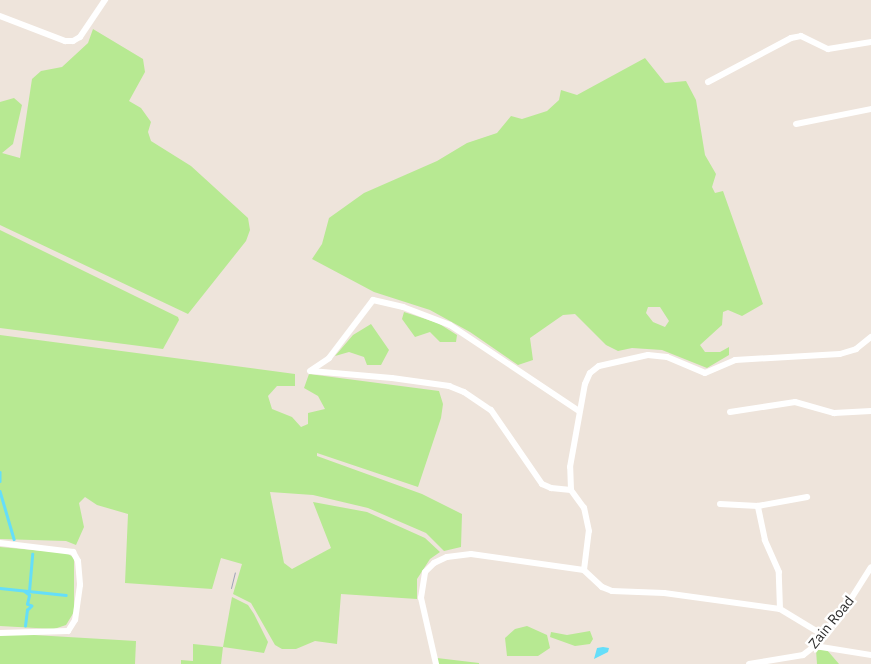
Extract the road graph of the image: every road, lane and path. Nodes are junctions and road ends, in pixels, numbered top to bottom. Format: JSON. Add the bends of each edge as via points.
{"nodes":[{"id":1,"x":105,"y":0,"type":"edge"},
{"id":2,"x":0,"y":16,"type":"edge"},
{"id":3,"x":871,"y":42,"type":"edge"},
{"id":4,"x":708,"y":82,"type":"dead end"},
{"id":5,"x":871,"y":109,"type":"edge"},
{"id":6,"x":796,"y":124,"type":"dead end"},
{"id":7,"x":871,"y":337,"type":"edge"},
{"id":8,"x":579,"y":411,"type":"junction"},
{"id":9,"x":871,"y":411,"type":"edge"},
{"id":10,"x":730,"y":412,"type":"dead end"},
{"id":11,"x":571,"y":490,"type":"junction"},
{"id":12,"x":807,"y":497,"type":"dead end"},
{"id":13,"x":720,"y":504,"type":"dead end"},
{"id":14,"x":758,"y":506,"type":"junction"},
{"id":15,"x":0,"y":543,"type":"edge"},
{"id":16,"x":871,"y":567,"type":"edge"},
{"id":17,"x":584,"y":570,"type":"junction"},
{"id":18,"x":780,"y":609,"type":"junction"},
{"id":19,"x":0,"y":633,"type":"edge"},
{"id":20,"x":824,"y":635,"type":"junction"},
{"id":21,"x":814,"y":646,"type":"junction"},
{"id":22,"x":871,"y":655,"type":"edge"},
{"id":23,"x":436,"y":664,"type":"edge"},
{"id":24,"x":750,"y":664,"type":"edge"}],
"edges":[{"from":1,"to":2,"type":"street","via":[[73,41],[65,41]]},
{"from":3,"to":4,"type":"street","via":[[828,49],[801,36],[791,38]]},
{"from":5,"to":6,"type":"street"},
{"from":7,"to":8,"type":"street","via":[[856,349],[840,354],[735,360],[705,373],[667,357],[648,355],[599,366],[590,373]]},
{"from":8,"to":11,"type":"street","via":[[568,475]]},
{"from":8,"to":11,"type":"street","via":[[450,325],[416,311],[373,300],[329,358],[310,371],[392,378],[449,386],[464,392],[491,410],[542,484]]},
{"from":9,"to":10,"type":"street","via":[[834,413],[795,402]]},
{"from":11,"to":17,"type":"street","via":[[584,508],[589,531]]},
{"from":12,"to":14,"type":"street"},
{"from":13,"to":14,"type":"street"},
{"from":14,"to":18,"type":"street","via":[[765,540],[779,572]]},
{"from":15,"to":19,"type":"street","via":[[73,552],[78,561],[80,585],[75,620],[68,631]]},
{"from":16,"to":20,"type":"street","name":"Zain Road"},
{"from":17,"to":18,"type":"street","via":[[593,581],[612,591],[664,593]]},
{"from":17,"to":23,"type":"street","via":[[471,554],[447,557],[434,563],[425,572],[421,598]]},
{"from":18,"to":20,"type":"street"},
{"from":20,"to":21,"type":"street","name":"Zain Road"},
{"from":21,"to":22,"type":"street"},
{"from":21,"to":24,"type":"street","name":"Zain Road","via":[[803,655]]}]}
